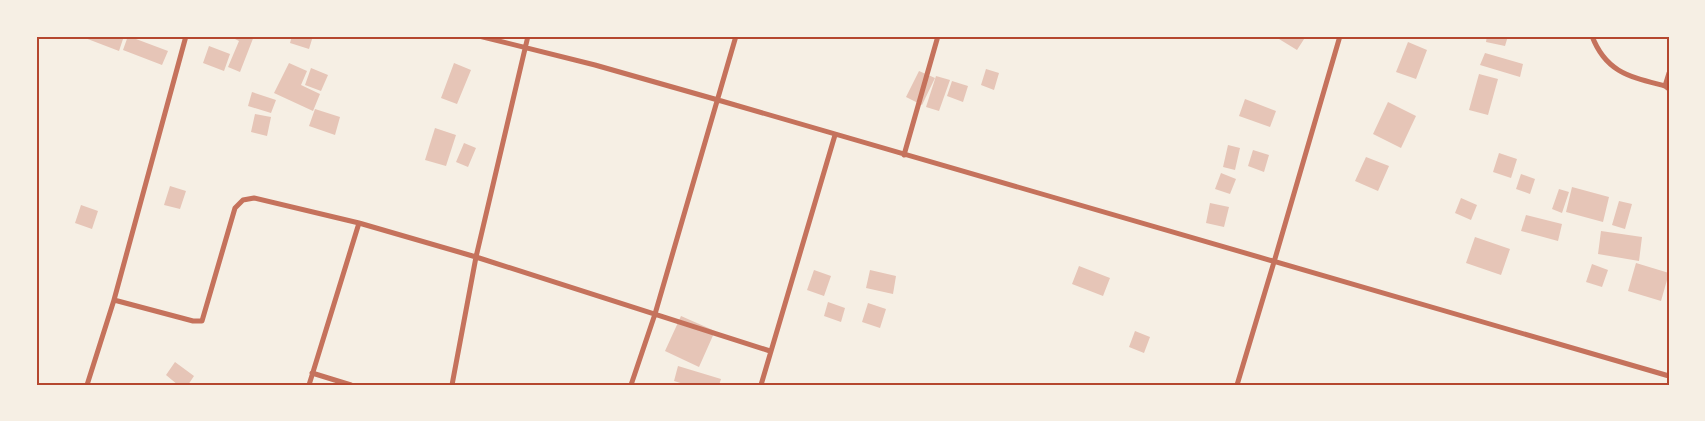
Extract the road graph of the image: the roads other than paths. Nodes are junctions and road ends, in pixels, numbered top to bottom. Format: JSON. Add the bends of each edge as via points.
{"nodes":[{"id":1,"x":186,"y":36,"type":"edge"},
{"id":2,"x":479,"y":36,"type":"edge"},
{"id":3,"x":528,"y":36,"type":"edge"},
{"id":4,"x":736,"y":36,"type":"edge"},
{"id":5,"x":938,"y":36,"type":"edge"},
{"id":6,"x":1340,"y":36,"type":"edge"},
{"id":7,"x":1592,"y":36,"type":"edge"},
{"id":8,"x":524,"y":49,"type":"junction"},
{"id":9,"x":1669,"y":73,"type":"edge"},
{"id":10,"x":1667,"y":88,"type":"edge"},
{"id":11,"x":718,"y":100,"type":"junction"},
{"id":12,"x":835,"y":135,"type":"junction"},
{"id":13,"x":904,"y":154,"type":"junction"},
{"id":14,"x":359,"y":223,"type":"junction"},
{"id":15,"x":476,"y":257,"type":"junction"},
{"id":16,"x":1274,"y":262,"type":"junction"},
{"id":17,"x":114,"y":300,"type":"junction"},
{"id":18,"x":655,"y":314,"type":"junction"},
{"id":19,"x":770,"y":351,"type":"junction"},
{"id":20,"x":312,"y":373,"type":"junction"},
{"id":21,"x":1669,"y":376,"type":"edge"},
{"id":22,"x":87,"y":385,"type":"edge"},
{"id":23,"x":309,"y":385,"type":"edge"},
{"id":24,"x":351,"y":385,"type":"edge"},
{"id":25,"x":452,"y":385,"type":"edge"},
{"id":26,"x":631,"y":385,"type":"edge"},
{"id":27,"x":761,"y":385,"type":"edge"},
{"id":28,"x":1237,"y":385,"type":"edge"}],
"edges":[{"from":1,"to":17,"type":"street"},
{"from":2,"to":8,"type":"street"},
{"from":3,"to":8,"type":"street"},
{"from":4,"to":11,"type":"street"},
{"from":5,"to":13,"type":"street"},
{"from":6,"to":16,"type":"street"},
{"from":7,"to":10,"type":"street","via":[[1612,67],[1630,77]]},
{"from":8,"to":11,"type":"street","via":[[595,65]]},
{"from":8,"to":15,"type":"street"},
{"from":9,"to":10,"type":"street"},
{"from":11,"to":12,"type":"street"},
{"from":11,"to":18,"type":"street"},
{"from":12,"to":13,"type":"street"},
{"from":12,"to":19,"type":"street"},
{"from":13,"to":16,"type":"street"},
{"from":14,"to":15,"type":"street"},
{"from":14,"to":17,"type":"street","via":[[254,198],[243,200],[234,208],[202,321]]},
{"from":14,"to":20,"type":"street"},
{"from":15,"to":18,"type":"street"},
{"from":15,"to":25,"type":"street"},
{"from":16,"to":21,"type":"street"},
{"from":16,"to":28,"type":"street"},
{"from":17,"to":22,"type":"street"},
{"from":18,"to":19,"type":"street"},
{"from":18,"to":26,"type":"street"},
{"from":19,"to":27,"type":"street"},
{"from":20,"to":23,"type":"street"},
{"from":20,"to":24,"type":"street"}]}
